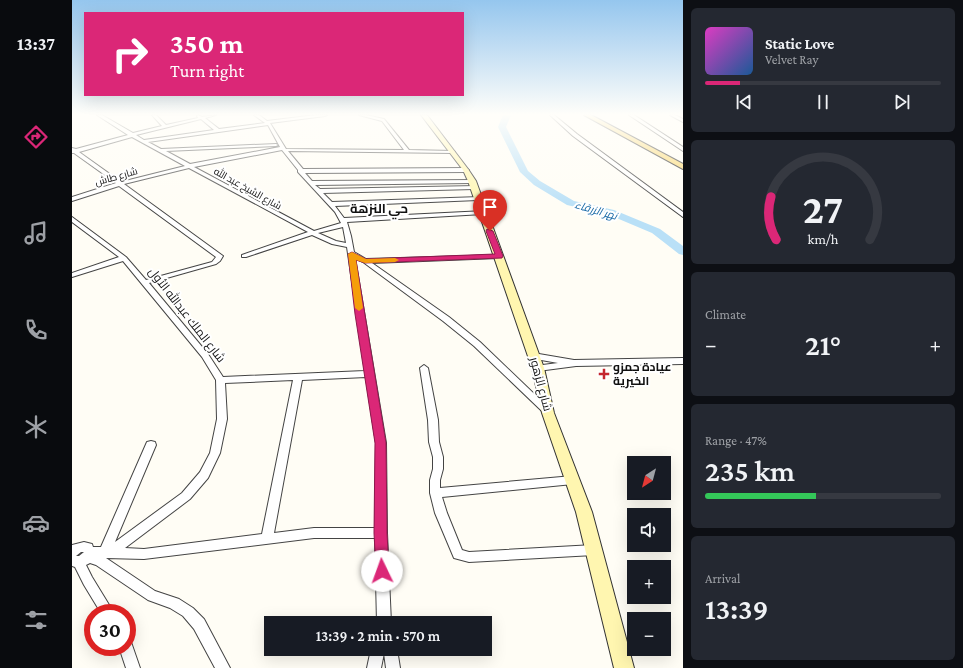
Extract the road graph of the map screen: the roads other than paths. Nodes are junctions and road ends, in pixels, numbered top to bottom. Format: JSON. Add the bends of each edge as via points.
{"nodes":[{"id":1,"x":91,"y":146,"type":"edge"},
{"id":2,"x":153,"y":146,"type":"edge"},
{"id":3,"x":403,"y":146,"type":"edge"},
{"id":4,"x":448,"y":146,"type":"edge"},
{"id":5,"x":590,"y":146,"type":"edge"},
{"id":6,"x":645,"y":146,"type":"edge"},
{"id":7,"x":653,"y":146,"type":"edge"},
{"id":8,"x":283,"y":148,"type":"junction"},
{"id":9,"x":160,"y":150,"type":"junction"},
{"id":10,"x":73,"y":151,"type":"edge"},
{"id":11,"x":407,"y":151,"type":"junction"},
{"id":12,"x":453,"y":152,"type":"junction"},
{"id":13,"x":683,"y":162,"type":"edge"},
{"id":14,"x":190,"y":166,"type":"junction"},
{"id":15,"x":683,"y":167,"type":"edge"},
{"id":16,"x":300,"y":170,"type":"junction"},
{"id":17,"x":466,"y":170,"type":"junction"},
{"id":18,"x":311,"y":183,"type":"junction"},
{"id":19,"x":119,"y":184,"type":"junction"},
{"id":20,"x":475,"y":189,"type":"junction"},
{"id":21,"x":318,"y":191,"type":"junction"},
{"id":22,"x":72,"y":199,"type":"edge"},
{"id":23,"x":331,"y":204,"type":"junction"},
{"id":24,"x":483,"y":212,"type":"junction"},
{"id":25,"x":683,"y":215,"type":"edge"},
{"id":26,"x":72,"y":219,"type":"edge"},
{"id":27,"x":344,"y":222,"type":"junction"},
{"id":28,"x":312,"y":233,"type":"junction"},
{"id":29,"x":351,"y":250,"type":"junction"},
{"id":30,"x":244,"y":256,"type":"dead end"},
{"id":31,"x":499,"y":256,"type":"junction"},
{"id":32,"x":124,"y":258,"type":"junction"},
{"id":33,"x":365,"y":261,"type":"junction"},
{"id":34,"x":72,"y":275,"type":"edge"},
{"id":35,"x":146,"y":282,"type":"junction"},
{"id":36,"x":533,"y":356,"type":"junction"},
{"id":37,"x":683,"y":361,"type":"edge"},
{"id":38,"x":576,"y":363,"type":"junction"},
{"id":39,"x":424,"y":368,"type":"dead end"},
{"id":40,"x":538,"y":368,"type":"junction"},
{"id":41,"x":369,"y":374,"type":"junction"},
{"id":42,"x":298,"y":378,"type":"junction"},
{"id":43,"x":220,"y":380,"type":"junction"},
{"id":44,"x":548,"y":412,"type":"junction"},
{"id":45,"x":151,"y":445,"type":"dead end"},
{"id":46,"x":573,"y":480,"type":"junction"},
{"id":47,"x":435,"y":493,"type":"junction"},
{"id":48,"x":380,"y":533,"type":"junction"},
{"id":49,"x":267,"y":538,"type":"junction"},
{"id":50,"x":594,"y":550,"type":"junction"},
{"id":51,"x":107,"y":553,"type":"junction"},
{"id":52,"x":80,"y":557,"type":"edge"},
{"id":53,"x":102,"y":604,"type":"edge"},
{"id":54,"x":384,"y":616,"type":"edge"},
{"id":55,"x":129,"y":656,"type":"edge"},
{"id":56,"x":377,"y":656,"type":"edge"},
{"id":57,"x":391,"y":656,"type":"edge"},
{"id":58,"x":133,"y":668,"type":"edge"},
{"id":59,"x":223,"y":668,"type":"edge"},
{"id":60,"x":374,"y":668,"type":"edge"},
{"id":61,"x":393,"y":668,"type":"edge"},
{"id":62,"x":624,"y":668,"type":"edge"}],
"edges":[{"from":1,"to":10,"type":"street"},
{"from":2,"to":9,"type":"street","name":"شارع الشيخ عبد الله"},
{"from":3,"to":11,"type":"street"},
{"from":4,"to":12,"type":"main road","name":"شارع الزهور"},
{"from":5,"to":25,"type":"street"},
{"from":6,"to":15,"type":"main road"},
{"from":7,"to":13,"type":"main road"},
{"from":8,"to":9,"type":"street"},
{"from":8,"to":11,"type":"street"},
{"from":8,"to":14,"type":"street","name":"شارع طاش"},
{"from":8,"to":16,"type":"street"},
{"from":9,"to":14,"type":"street","name":"شارع الشيخ عبد الله"},
{"from":10,"to":19,"type":"street"},
{"from":11,"to":12,"type":"street"},
{"from":12,"to":17,"type":"main road","name":"شارع الزهور"},
{"from":14,"to":19,"type":"street","name":"شارع طاش"},
{"from":14,"to":28,"type":"street","name":"شارع الشيخ عبد الله"},
{"from":16,"to":17,"type":"street"},
{"from":16,"to":18,"type":"street"},
{"from":17,"to":20,"type":"main road","name":"شارع الزهور"},
{"from":18,"to":20,"type":"street"},
{"from":18,"to":21,"type":"street"},
{"from":19,"to":22,"type":"street","name":"شارع طاش"},
{"from":19,"to":35,"type":"street","via":[[220,256],[214,263]]},
{"from":20,"to":21,"type":"street"},
{"from":20,"to":23,"type":"street"},
{"from":20,"to":24,"type":"main road","name":"شارع الزهور"},
{"from":21,"to":23,"type":"street"},
{"from":23,"to":27,"type":"street"},
{"from":24,"to":27,"type":"street"},
{"from":24,"to":31,"type":"main road","name":"شارع الزهور"},
{"from":26,"to":32,"type":"street","name":"شارع الملك عبدالله الأول"},
{"from":27,"to":28,"type":"street"},
{"from":27,"to":29,"type":"street"},
{"from":28,"to":29,"type":"street","name":"شارع الشيخ عبد الله"},
{"from":28,"to":30,"type":"street"},
{"from":29,"to":33,"type":"street","name":"شارع الشيخ عبد الله"},
{"from":29,"to":41,"type":"street"},
{"from":31,"to":33,"type":"street"},
{"from":31,"to":36,"type":"main road","name":"شارع الزهور"},
{"from":32,"to":34,"type":"street"},
{"from":32,"to":35,"type":"street","name":"شارع الملك عبدالله الأول"},
{"from":33,"to":44,"type":"street","name":"شارع الشيخ عبد الله","via":[[477,344]]},
{"from":35,"to":43,"type":"street","name":"شارع الملك عبدالله الأول","via":[[205,356]]},
{"from":36,"to":38,"type":"street"},
{"from":36,"to":40,"type":"main road","name":"شارع الزهور"},
{"from":37,"to":38,"type":"street"},
{"from":38,"to":40,"type":"street"},
{"from":39,"to":47,"type":"street","via":[[438,457]]},
{"from":40,"to":44,"type":"main road","name":"شارع الزهور"},
{"from":41,"to":42,"type":"street"},
{"from":41,"to":48,"type":"street","via":[[381,443]]},
{"from":42,"to":43,"type":"street"},
{"from":42,"to":49,"type":"street"},
{"from":43,"to":51,"type":"street","name":"شارع الملك عبدالله الأول","via":[[222,419],[215,453],[204,475],[186,496]]},
{"from":44,"to":46,"type":"main road","name":"شارع الزهور"},
{"from":45,"to":51,"type":"street"},
{"from":46,"to":47,"type":"street"},
{"from":46,"to":50,"type":"main road","name":"شارع الزهور"},
{"from":47,"to":50,"type":"street","via":[[441,513],[461,556]]},
{"from":48,"to":49,"type":"street","via":[[314,533]]},
{"from":48,"to":54,"type":"street"},
{"from":49,"to":51,"type":"street","via":[[144,554]]},
{"from":50,"to":62,"type":"main road","name":"شارع الزهور"},
{"from":51,"to":52,"type":"street"},
{"from":52,"to":53,"type":"street","via":[[88,581]]},
{"from":52,"to":59,"type":"street","via":[[99,560],[152,596],[188,612],[199,624]]},
{"from":55,"to":58,"type":"street"},
{"from":56,"to":60,"type":"street"},
{"from":57,"to":61,"type":"street"}]}
